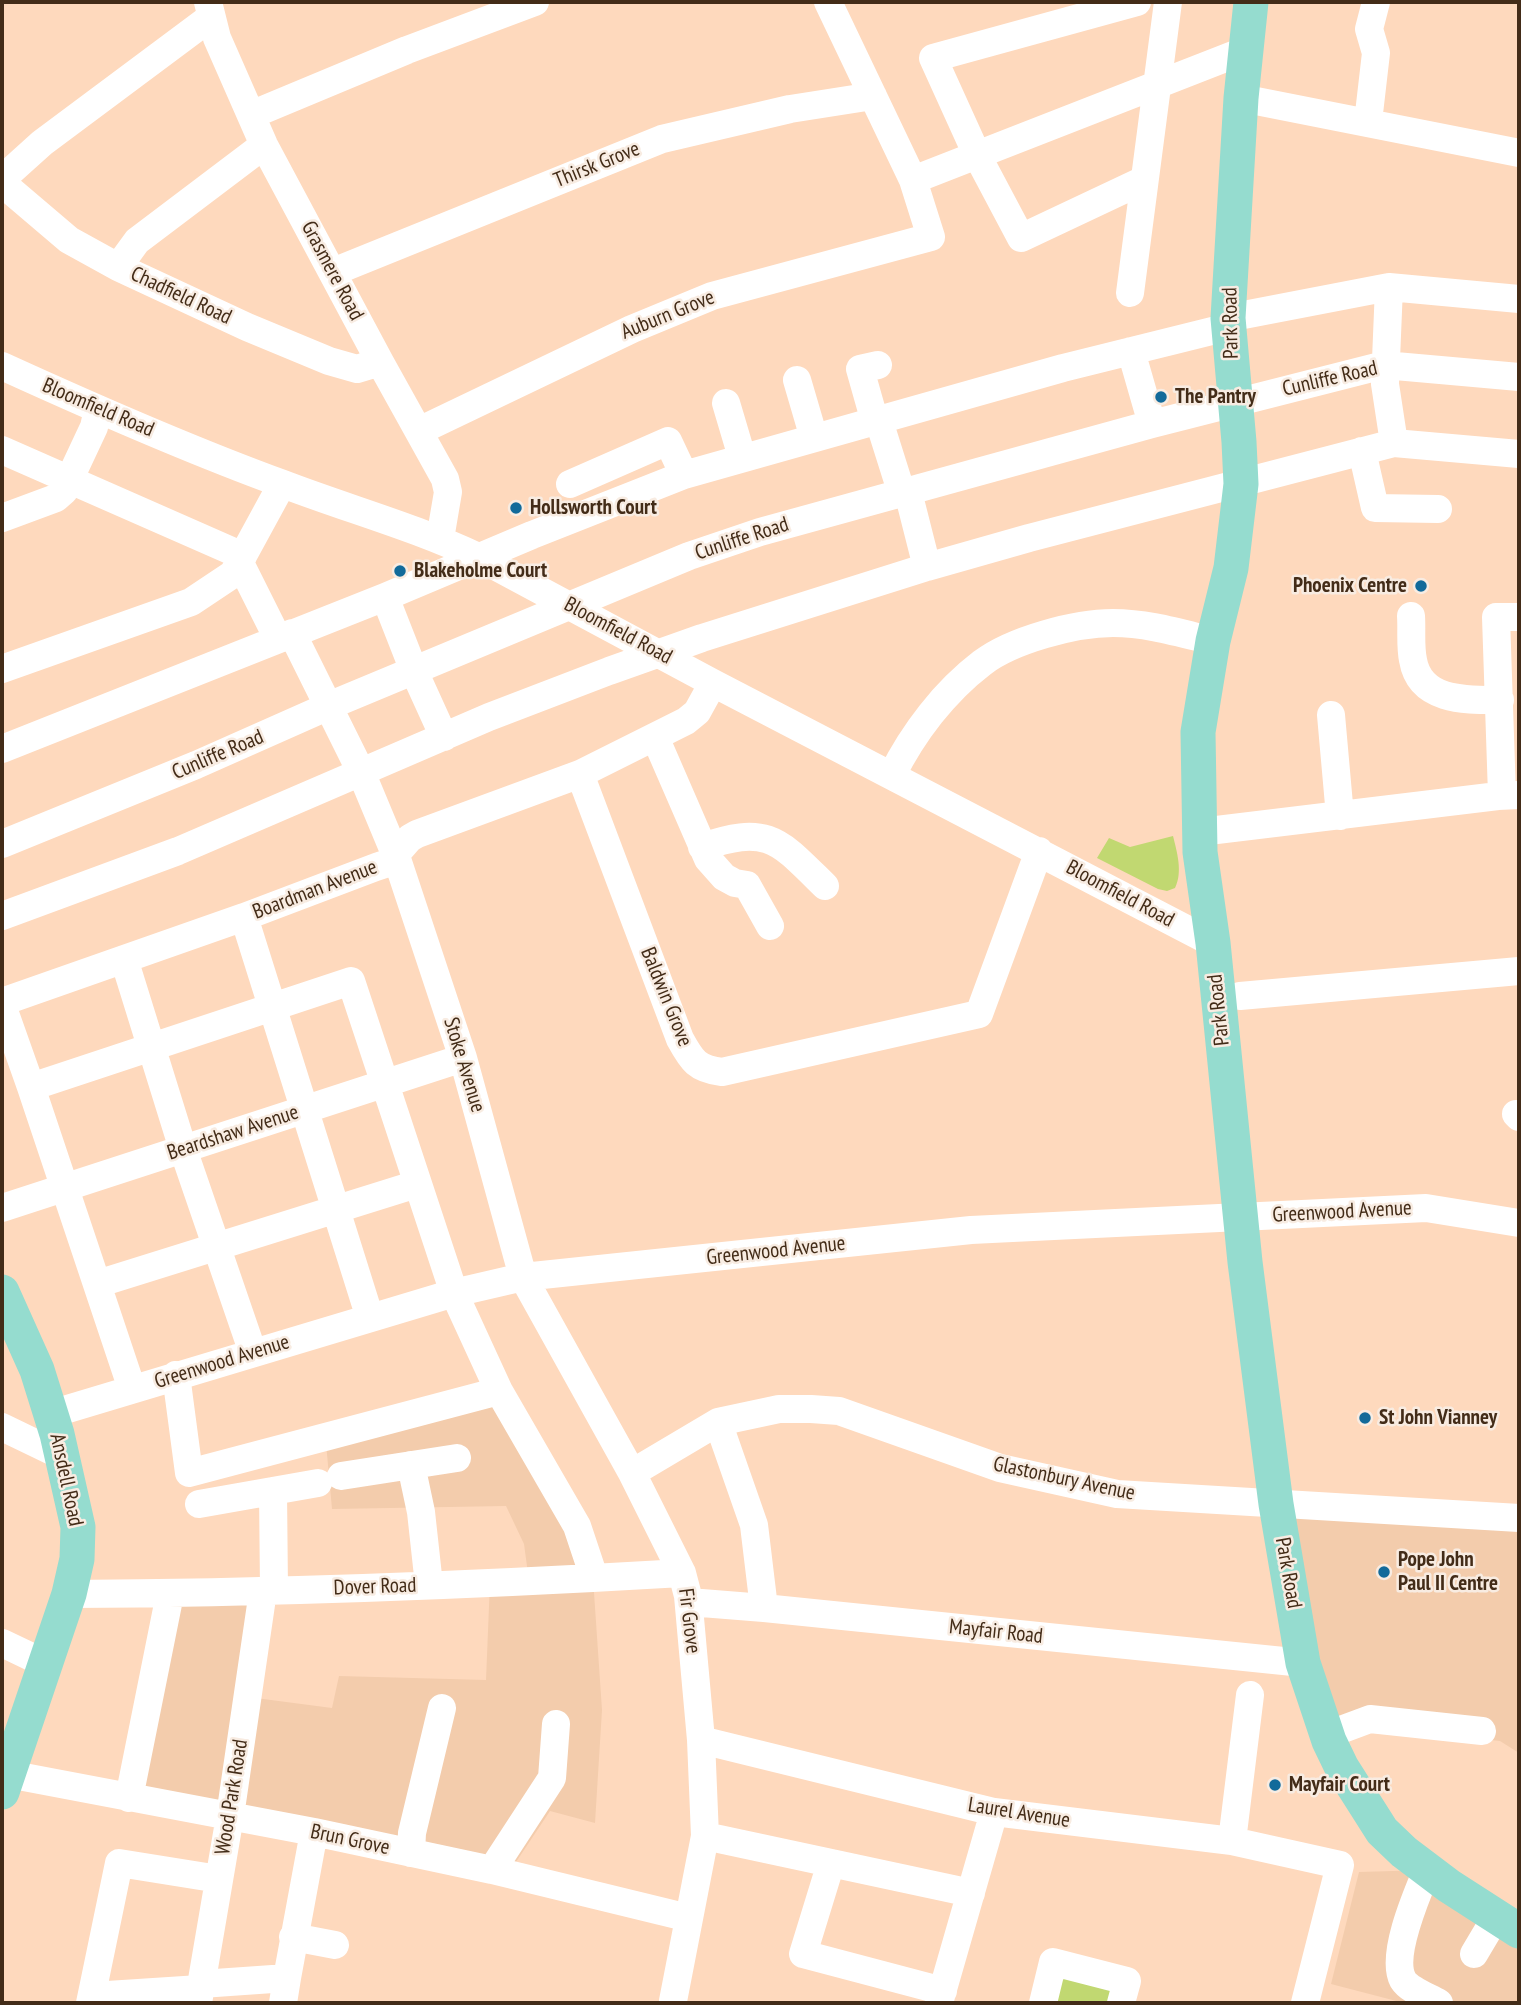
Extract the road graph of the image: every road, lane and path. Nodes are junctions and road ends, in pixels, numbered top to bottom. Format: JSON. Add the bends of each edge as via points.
{"nodes":[{"id":1,"x":535,"y":2,"type":"edge"},
{"id":2,"x":828,"y":2,"type":"edge"},
{"id":3,"x":1137,"y":2,"type":"edge"},
{"id":4,"x":1168,"y":2,"type":"edge"},
{"id":5,"x":1251,"y":2,"type":"edge"},
{"id":6,"x":1376,"y":2,"type":"edge"},
{"id":7,"x":209,"y":10,"type":"edge"},
{"id":8,"x":1246,"y":50,"type":"junction"},
{"id":9,"x":1157,"y":84,"type":"junction"},
{"id":10,"x":873,"y":96,"type":"junction"},
{"id":11,"x":1241,"y":98,"type":"junction"},
{"id":12,"x":251,"y":116,"type":"junction"},
{"id":13,"x":1368,"y":122,"type":"junction"},
{"id":14,"x":264,"y":145,"type":"junction"},
{"id":15,"x":1519,"y":153,"type":"edge"},
{"id":16,"x":977,"y":155,"type":"junction"},
{"id":17,"x":913,"y":180,"type":"junction"},
{"id":18,"x":1144,"y":180,"type":"junction"},
{"id":19,"x":2,"y":181,"type":"edge"},
{"id":20,"x":118,"y":267,"type":"junction"},
{"id":21,"x":333,"y":272,"type":"junction"},
{"id":22,"x":1388,"y":287,"type":"junction"},
{"id":23,"x":1129,"y":293,"type":"dead end"},
{"id":24,"x":1519,"y":299,"type":"edge"},
{"id":25,"x":1228,"y":323,"type":"junction"},
{"id":26,"x":1131,"y":351,"type":"junction"},
{"id":27,"x":380,"y":362,"type":"junction"},
{"id":28,"x":878,"y":365,"type":"dead end"},
{"id":29,"x":1384,"y":365,"type":"junction"},
{"id":30,"x":2,"y":366,"type":"edge"},
{"id":31,"x":1519,"y":377,"type":"edge"},
{"id":32,"x":797,"y":380,"type":"dead end"},
{"id":33,"x":1235,"y":402,"type":"junction"},
{"id":34,"x":726,"y":403,"type":"dead end"},
{"id":35,"x":98,"y":410,"type":"junction"},
{"id":36,"x":877,"y":422,"type":"junction"},
{"id":37,"x":1152,"y":424,"type":"junction"},
{"id":38,"x":419,"y":432,"type":"junction"},
{"id":39,"x":814,"y":438,"type":"junction"},
{"id":40,"x":1394,"y":443,"type":"junction"},
{"id":41,"x":2,"y":450,"type":"edge"},
{"id":42,"x":1362,"y":451,"type":"junction"},
{"id":43,"x":1519,"y":454,"type":"edge"},
{"id":44,"x":742,"y":457,"type":"junction"},
{"id":45,"x":684,"y":475,"type":"junction"},
{"id":46,"x":70,"y":481,"type":"junction"},
{"id":47,"x":282,"y":484,"type":"junction"},
{"id":48,"x":570,"y":484,"type":"dead end"},
{"id":49,"x":1241,"y":484,"type":"junction"},
{"id":50,"x":905,"y":493,"type":"junction"},
{"id":51,"x":1438,"y":509,"type":"dead end"},
{"id":52,"x":2,"y":517,"type":"edge"},
{"id":53,"x":440,"y":539,"type":"junction"},
{"id":54,"x":478,"y":557,"type":"junction"},
{"id":55,"x":242,"y":559,"type":"junction"},
{"id":56,"x":927,"y":568,"type":"junction"},
{"id":57,"x":385,"y":597,"type":"junction"},
{"id":58,"x":571,"y":606,"type":"junction"},
{"id":59,"x":1411,"y":615,"type":"dead end"},
{"id":60,"x":1519,"y":617,"type":"edge"},
{"id":61,"x":285,"y":636,"type":"junction"},
{"id":62,"x":1213,"y":641,"type":"junction"},
{"id":63,"x":660,"y":653,"type":"junction"},
{"id":64,"x":2,"y":669,"type":"edge"},
{"id":65,"x":414,"y":671,"type":"junction"},
{"id":66,"x":713,"y":683,"type":"junction"},
{"id":67,"x":1500,"y":700,"type":"junction"},
{"id":68,"x":329,"y":707,"type":"junction"},
{"id":69,"x":1331,"y":715,"type":"dead end"},
{"id":70,"x":444,"y":737,"type":"junction"},
{"id":71,"x":655,"y":737,"type":"junction"},
{"id":72,"x":2,"y":749,"type":"edge"},
{"id":73,"x":361,"y":772,"type":"junction"},
{"id":74,"x":580,"y":774,"type":"junction"},
{"id":75,"x":892,"y":775,"type":"junction"},
{"id":76,"x":1511,"y":795,"type":"edge"},
{"id":77,"x":1340,"y":816,"type":"junction"},
{"id":78,"x":1200,"y":832,"type":"junction"},
{"id":79,"x":2,"y":844,"type":"edge"},
{"id":80,"x":702,"y":847,"type":"junction"},
{"id":81,"x":1039,"y":851,"type":"junction"},
{"id":82,"x":396,"y":856,"type":"junction"},
{"id":83,"x":825,"y":886,"type":"dead end"},
{"id":84,"x":2,"y":916,"type":"edge"},
{"id":85,"x":244,"y":917,"type":"junction"},
{"id":86,"x":770,"y":926,"type":"dead end"},
{"id":87,"x":1213,"y":943,"type":"junction"},
{"id":88,"x":124,"y":959,"type":"junction"},
{"id":89,"x":1519,"y":971,"type":"edge"},
{"id":90,"x":1240,"y":996,"type":"dead end"},
{"id":91,"x":2,"y":1004,"type":"edge"},
{"id":92,"x":273,"y":1007,"type":"junction"},
{"id":93,"x":151,"y":1048,"type":"junction"},
{"id":94,"x":463,"y":1058,"type":"junction"},
{"id":95,"x":385,"y":1085,"type":"junction"},
{"id":96,"x":32,"y":1087,"type":"junction"},
{"id":97,"x":304,"y":1111,"type":"junction"},
{"id":98,"x":183,"y":1149,"type":"junction"},
{"id":99,"x":417,"y":1184,"type":"junction"},
{"id":100,"x":65,"y":1187,"type":"junction"},
{"id":101,"x":2,"y":1208,"type":"edge"},
{"id":102,"x":334,"y":1208,"type":"junction"},
{"id":103,"x":1240,"y":1217,"type":"junction"},
{"id":104,"x":1519,"y":1223,"type":"edge"},
{"id":105,"x":215,"y":1245,"type":"junction"},
{"id":106,"x":523,"y":1277,"type":"junction"},
{"id":107,"x":97,"y":1284,"type":"junction"},
{"id":108,"x":2,"y":1292,"type":"edge"},
{"id":109,"x":454,"y":1293,"type":"junction"},
{"id":110,"x":370,"y":1318,"type":"junction"},
{"id":111,"x":253,"y":1353,"type":"junction"},
{"id":112,"x":176,"y":1375,"type":"junction"},
{"id":113,"x":132,"y":1389,"type":"junction"},
{"id":114,"x":499,"y":1391,"type":"junction"},
{"id":115,"x":51,"y":1414,"type":"junction"},
{"id":116,"x":718,"y":1423,"type":"junction"},
{"id":117,"x":2,"y":1427,"type":"edge"},
{"id":118,"x":62,"y":1456,"type":"junction"},
{"id":119,"x":457,"y":1458,"type":"dead end"},
{"id":120,"x":411,"y":1465,"type":"junction"},
{"id":121,"x":632,"y":1472,"type":"junction"},
{"id":122,"x":273,"y":1492,"type":"junction"},
{"id":123,"x":200,"y":1504,"type":"dead end"},
{"id":124,"x":1276,"y":1504,"type":"junction"},
{"id":125,"x":1519,"y":1518,"type":"edge"},
{"id":126,"x":682,"y":1573,"type":"junction"},
{"id":127,"x":593,"y":1578,"type":"junction"},
{"id":128,"x":429,"y":1585,"type":"junction"},
{"id":129,"x":268,"y":1590,"type":"junction"},
{"id":130,"x":69,"y":1594,"type":"junction"},
{"id":131,"x":170,"y":1594,"type":"junction"},
{"id":132,"x":688,"y":1602,"type":"junction"},
{"id":133,"x":764,"y":1608,"type":"junction"},
{"id":134,"x":2,"y":1643,"type":"edge"},
{"id":135,"x":44,"y":1663,"type":"junction"},
{"id":136,"x":1303,"y":1664,"type":"junction"},
{"id":137,"x":1250,"y":1695,"type":"dead end"},
{"id":138,"x":442,"y":1708,"type":"dead end"},
{"id":139,"x":556,"y":1724,"type":"dead end"},
{"id":140,"x":1482,"y":1731,"type":"dead end"},
{"id":141,"x":1327,"y":1735,"type":"junction"},
{"id":142,"x":701,"y":1740,"type":"junction"},
{"id":143,"x":5,"y":1783,"type":"edge"},
{"id":144,"x":129,"y":1798,"type":"junction"},
{"id":145,"x":994,"y":1812,"type":"junction"},
{"id":146,"x":229,"y":1816,"type":"junction"},
{"id":147,"x":314,"y":1832,"type":"junction"},
{"id":148,"x":705,"y":1836,"type":"junction"},
{"id":149,"x":1232,"y":1841,"type":"junction"},
{"id":150,"x":411,"y":1853,"type":"junction"},
{"id":151,"x":831,"y":1863,"type":"junction"},
{"id":152,"x":492,"y":1870,"type":"junction"},
{"id":153,"x":1427,"y":1870,"type":"junction"},
{"id":154,"x":219,"y":1880,"type":"junction"},
{"id":155,"x":971,"y":1893,"type":"junction"},
{"id":156,"x":689,"y":1918,"type":"junction"},
{"id":157,"x":1508,"y":1924,"type":"edge"},
{"id":158,"x":293,"y":1937,"type":"junction"},
{"id":159,"x":335,"y":1945,"type":"dead end"},
{"id":160,"x":1474,"y":1955,"type":"dead end"},
{"id":161,"x":285,"y":1991,"type":"edge"},
{"id":162,"x":200,"y":1992,"type":"edge"},
{"id":163,"x":941,"y":1997,"type":"edge"},
{"id":164,"x":91,"y":2000,"type":"edge"},
{"id":165,"x":673,"y":2001,"type":"dead end"},
{"id":166,"x":1043,"y":2003,"type":"edge"},
{"id":167,"x":1121,"y":2003,"type":"edge"},
{"id":168,"x":1305,"y":2003,"type":"edge"},
{"id":169,"x":1439,"y":2003,"type":"edge"}],
"edges":[{"from":1,"to":12,"type":"street"},
{"from":2,"to":10,"type":"street"},
{"from":3,"to":16,"type":"street","via":[[933,58]]},
{"from":4,"to":9,"type":"street"},
{"from":5,"to":8,"type":"main road","name":"Park Road"},
{"from":6,"to":13,"type":"street","via":[[1369,29],[1376,53]]},
{"from":7,"to":12,"type":"street","name":"Grasmere Road"},
{"from":7,"to":19,"type":"street","via":[[42,143]]},
{"from":8,"to":9,"type":"street"},
{"from":8,"to":11,"type":"main road","name":"Park Road"},
{"from":9,"to":16,"type":"street"},
{"from":9,"to":18,"type":"street"},
{"from":10,"to":17,"type":"street"},
{"from":10,"to":21,"type":"street","name":"Thirsk Grove","via":[[790,109],[662,139]]},
{"from":11,"to":13,"type":"street"},
{"from":11,"to":25,"type":"main road","name":"Park Road"},
{"from":12,"to":14,"type":"street","name":"Grasmere Road"},
{"from":13,"to":15,"type":"street"},
{"from":14,"to":20,"type":"street","via":[[137,241]]},
{"from":14,"to":21,"type":"street","name":"Grasmere Road"},
{"from":16,"to":17,"type":"street"},
{"from":16,"to":18,"type":"street","via":[[1021,238]]},
{"from":17,"to":38,"type":"street","name":"Auburn Grove","via":[[931,237],[712,296],[621,334]]},
{"from":18,"to":23,"type":"street"},
{"from":19,"to":20,"type":"street","name":"Chadfield Road","via":[[69,240]]},
{"from":20,"to":27,"type":"street","name":"Chadfield Road","via":[[329,360],[357,369]]},
{"from":21,"to":27,"type":"street","name":"Grasmere Road"},
{"from":22,"to":24,"type":"street"},
{"from":22,"to":25,"type":"street"},
{"from":22,"to":29,"type":"street"},
{"from":25,"to":26,"type":"street"},
{"from":25,"to":33,"type":"main road","name":"Park Road"},
{"from":26,"to":36,"type":"street"},
{"from":26,"to":37,"type":"street"},
{"from":27,"to":38,"type":"street","name":"Grasmere Road"},
{"from":28,"to":36,"type":"street","via":[[860,369]]},
{"from":29,"to":31,"type":"street","name":"Cunliffe Road"},
{"from":29,"to":33,"type":"street","name":"Cunliffe Road"},
{"from":29,"to":40,"type":"street"},
{"from":30,"to":35,"type":"street","name":"Bloomfield Road"},
{"from":32,"to":39,"type":"street"},
{"from":33,"to":37,"type":"street","name":"Cunliffe Road"},
{"from":33,"to":49,"type":"main road","name":"Park Road"},
{"from":34,"to":44,"type":"street"},
{"from":35,"to":46,"type":"street"},
{"from":35,"to":47,"type":"street","name":"Bloomfield Road"},
{"from":36,"to":39,"type":"street"},
{"from":36,"to":50,"type":"street"},
{"from":37,"to":50,"type":"street","name":"Cunliffe Road"},
{"from":38,"to":53,"type":"street","name":"Grasmere Road","via":[[448,492]]},
{"from":39,"to":44,"type":"street"},
{"from":40,"to":42,"type":"street"},
{"from":40,"to":43,"type":"street"},
{"from":41,"to":46,"type":"street"},
{"from":42,"to":49,"type":"street"},
{"from":42,"to":51,"type":"street","via":[[1375,508]]},
{"from":44,"to":45,"type":"street"},
{"from":45,"to":48,"type":"street","via":[[668,441]]},
{"from":45,"to":54,"type":"street"},
{"from":46,"to":52,"type":"street","via":[[56,498]]},
{"from":46,"to":55,"type":"street"},
{"from":47,"to":53,"type":"street","name":"Bloomfield Road"},
{"from":47,"to":55,"type":"street"},
{"from":49,"to":56,"type":"street"},
{"from":49,"to":62,"type":"main road","name":"Park Road","via":[[1231,568]]},
{"from":50,"to":56,"type":"street"},
{"from":50,"to":58,"type":"street","name":"Cunliffe Road","via":[[689,556]]},
{"from":53,"to":54,"type":"street","name":"Bloomfield Road"},
{"from":54,"to":57,"type":"street"},
{"from":54,"to":58,"type":"street","name":"Bloomfield Road"},
{"from":55,"to":61,"type":"street","name":"Stoke Avenue"},
{"from":55,"to":64,"type":"street","via":[[233,574],[191,601]]},
{"from":56,"to":63,"type":"street"},
{"from":57,"to":61,"type":"street"},
{"from":57,"to":65,"type":"street"},
{"from":58,"to":63,"type":"street","name":"Bloomfield Road"},
{"from":58,"to":65,"type":"street","name":"Cunliffe Road"},
{"from":59,"to":67,"type":"street","via":[[1413,662],[1427,687],[1455,698]]},
{"from":60,"to":67,"type":"street","via":[[1496,617]]},
{"from":61,"to":68,"type":"street","name":"Stoke Avenue"},
{"from":61,"to":72,"type":"street"},
{"from":62,"to":75,"type":"street","via":[[1153,627],[1094,623],[1020,644],[992,656],[964,679],[906,747]]},
{"from":62,"to":78,"type":"main road","name":"Park Road","via":[[1198,732]]},
{"from":63,"to":66,"type":"street","name":"Bloomfield Road"},
{"from":63,"to":70,"type":"street"},
{"from":65,"to":68,"type":"street","name":"Cunliffe Road"},
{"from":65,"to":70,"type":"street"},
{"from":66,"to":71,"type":"street","name":"Boardman Avenue","via":[[697,712]]},
{"from":66,"to":75,"type":"street","name":"Bloomfield Road"},
{"from":67,"to":76,"type":"street"},
{"from":68,"to":73,"type":"street","name":"Stoke Avenue"},
{"from":68,"to":79,"type":"street","name":"Cunliffe Road"},
{"from":69,"to":77,"type":"street"},
{"from":70,"to":73,"type":"street"},
{"from":71,"to":74,"type":"street","name":"Boardman Avenue"},
{"from":71,"to":80,"type":"street"},
{"from":73,"to":82,"type":"street","name":"Stoke Avenue"},
{"from":73,"to":84,"type":"street","via":[[178,851]]},
{"from":74,"to":81,"type":"street","name":"Baldwin Grove","via":[[680,1039],[698,1066],[722,1072],[979,1014]]},
{"from":74,"to":82,"type":"street","name":"Boardman Avenue","via":[[418,834]]},
{"from":75,"to":81,"type":"street","name":"Bloomfield Road"},
{"from":76,"to":77,"type":"street"},
{"from":77,"to":78,"type":"street"},
{"from":78,"to":87,"type":"main road","name":"Park Road"},
{"from":80,"to":83,"type":"street","via":[[724,840],[766,837],[797,858]]},
{"from":80,"to":86,"type":"street","via":[[724,877],[750,889]]},
{"from":81,"to":87,"type":"street","name":"Bloomfield Road"},
{"from":82,"to":85,"type":"street","name":"Boardman Avenue"},
{"from":82,"to":94,"type":"street","name":"Stoke Avenue"},
{"from":85,"to":88,"type":"street","name":"Boardman Avenue"},
{"from":85,"to":92,"type":"street"},
{"from":87,"to":103,"type":"main road","name":"Park Road"},
{"from":88,"to":91,"type":"street","name":"Boardman Avenue"},
{"from":88,"to":93,"type":"street"},
{"from":89,"to":90,"type":"street"},
{"from":91,"to":96,"type":"street"},
{"from":92,"to":93,"type":"street"},
{"from":92,"to":95,"type":"street","via":[[351,981]]},
{"from":92,"to":97,"type":"street"},
{"from":93,"to":96,"type":"street"},
{"from":93,"to":98,"type":"street"},
{"from":94,"to":95,"type":"street","name":"Beardshaw Avenue"},
{"from":94,"to":106,"type":"street","name":"Stoke Avenue"},
{"from":95,"to":97,"type":"street","name":"Beardshaw Avenue"},
{"from":95,"to":99,"type":"street"},
{"from":96,"to":100,"type":"street"},
{"from":97,"to":98,"type":"street","name":"Beardshaw Avenue"},
{"from":97,"to":102,"type":"street"},
{"from":98,"to":100,"type":"street","name":"Beardshaw Avenue"},
{"from":98,"to":105,"type":"street"},
{"from":99,"to":102,"type":"street"},
{"from":99,"to":109,"type":"street"},
{"from":100,"to":101,"type":"street","name":"Beardshaw Avenue"},
{"from":100,"to":107,"type":"street"},
{"from":102,"to":105,"type":"street"},
{"from":102,"to":110,"type":"street"},
{"from":103,"to":104,"type":"street","name":"Greenwood Avenue","via":[[1426,1208]]},
{"from":103,"to":106,"type":"street","name":"Greenwood Avenue","via":[[971,1230]]},
{"from":103,"to":124,"type":"main road","name":"Park Road"},
{"from":105,"to":107,"type":"street"},
{"from":105,"to":111,"type":"street"},
{"from":106,"to":109,"type":"street","name":"Greenwood Avenue"},
{"from":106,"to":121,"type":"street","name":"Fir Grove"},
{"from":107,"to":113,"type":"street"},
{"from":108,"to":115,"type":"main road","name":"Ansdell Road"},
{"from":109,"to":110,"type":"street","name":"Greenwood Avenue"},
{"from":109,"to":114,"type":"street"},
{"from":110,"to":111,"type":"street","name":"Greenwood Avenue"},
{"from":111,"to":112,"type":"street","name":"Greenwood Avenue"},
{"from":112,"to":113,"type":"street","name":"Greenwood Avenue"},
{"from":112,"to":114,"type":"street","via":[[189,1473]]},
{"from":113,"to":115,"type":"street","name":"Greenwood Avenue"},
{"from":114,"to":127,"type":"street","via":[[577,1526]]},
{"from":115,"to":118,"type":"main road","name":"Ansdell Road"},
{"from":116,"to":121,"type":"street","name":"Glastonbury Avenue"},
{"from":116,"to":124,"type":"street","name":"Glastonbury Avenue","via":[[779,1409],[839,1411],[1000,1468],[1117,1494]]},
{"from":116,"to":133,"type":"street","via":[[754,1525]]},
{"from":117,"to":118,"type":"street"},
{"from":118,"to":130,"type":"main road","name":"Ansdell Road","via":[[78,1527]]},
{"from":119,"to":120,"type":"street"},
{"from":120,"to":122,"type":"street"},
{"from":120,"to":128,"type":"street"},
{"from":121,"to":126,"type":"street","name":"Fir Grove"},
{"from":122,"to":123,"type":"street"},
{"from":122,"to":129,"type":"street","name":"Wood Park Road"},
{"from":124,"to":125,"type":"street","name":"Glastonbury Avenue"},
{"from":124,"to":136,"type":"main road","name":"Park Road"},
{"from":126,"to":127,"type":"street","name":"Dover Road"},
{"from":126,"to":132,"type":"street","name":"Fir Grove"},
{"from":127,"to":128,"type":"street","name":"Dover Road"},
{"from":128,"to":129,"type":"street","name":"Dover Road"},
{"from":129,"to":131,"type":"street","name":"Dover Road"},
{"from":129,"to":146,"type":"street","name":"Wood Park Road"},
{"from":130,"to":131,"type":"street","name":"Dover Road"},
{"from":130,"to":135,"type":"main road","name":"Ansdell Road"},
{"from":131,"to":144,"type":"street"},
{"from":132,"to":133,"type":"street","name":"Mayfair Road"},
{"from":132,"to":142,"type":"street","name":"Fir Grove"},
{"from":133,"to":136,"type":"street","name":"Mayfair Road"},
{"from":134,"to":135,"type":"street"},
{"from":135,"to":143,"type":"main road","name":"Ansdell Road"},
{"from":136,"to":141,"type":"main road","name":"Park Road"},
{"from":137,"to":149,"type":"street"},
{"from":138,"to":150,"type":"street"},
{"from":139,"to":152,"type":"street","via":[[552,1778]]},
{"from":140,"to":141,"type":"street","via":[[1370,1719]]},
{"from":141,"to":153,"type":"main road","name":"Park Road","via":[[1382,1831]]},
{"from":142,"to":145,"type":"street","name":"Laurel Avenue"},
{"from":142,"to":148,"type":"street","name":"Fir Grove"},
{"from":143,"to":144,"type":"street","name":"Brun Grove"},
{"from":144,"to":146,"type":"street","name":"Brun Grove"},
{"from":145,"to":149,"type":"street","name":"Laurel Avenue"},
{"from":145,"to":155,"type":"street"},
{"from":146,"to":147,"type":"street","name":"Brun Grove"},
{"from":146,"to":154,"type":"street","name":"Wood Park Road"},
{"from":147,"to":150,"type":"street","name":"Brun Grove"},
{"from":147,"to":158,"type":"street"},
{"from":148,"to":151,"type":"street"},
{"from":148,"to":156,"type":"street","name":"Fir Grove"},
{"from":149,"to":168,"type":"street","name":"Laurel Avenue","via":[[1340,1865]]},
{"from":150,"to":152,"type":"street","name":"Brun Grove"},
{"from":151,"to":155,"type":"street"},
{"from":151,"to":163,"type":"street","via":[[803,1954]]},
{"from":152,"to":156,"type":"street","name":"Brun Grove"},
{"from":153,"to":157,"type":"main road","name":"Park Road"},
{"from":153,"to":169,"type":"street","via":[[1400,1949],[1400,1965],[1407,1984]]},
{"from":154,"to":162,"type":"street","name":"Wood Park Road"},
{"from":154,"to":164,"type":"street","via":[[119,1863]]},
{"from":155,"to":163,"type":"street"},
{"from":156,"to":165,"type":"street","name":"Fir Grove"},
{"from":157,"to":160,"type":"street"},
{"from":158,"to":159,"type":"street"},
{"from":158,"to":161,"type":"street"},
{"from":161,"to":162,"type":"street"},
{"from":162,"to":164,"type":"street"},
{"from":166,"to":167,"type":"street","via":[[1053,1962],[1127,1981]]}]}
